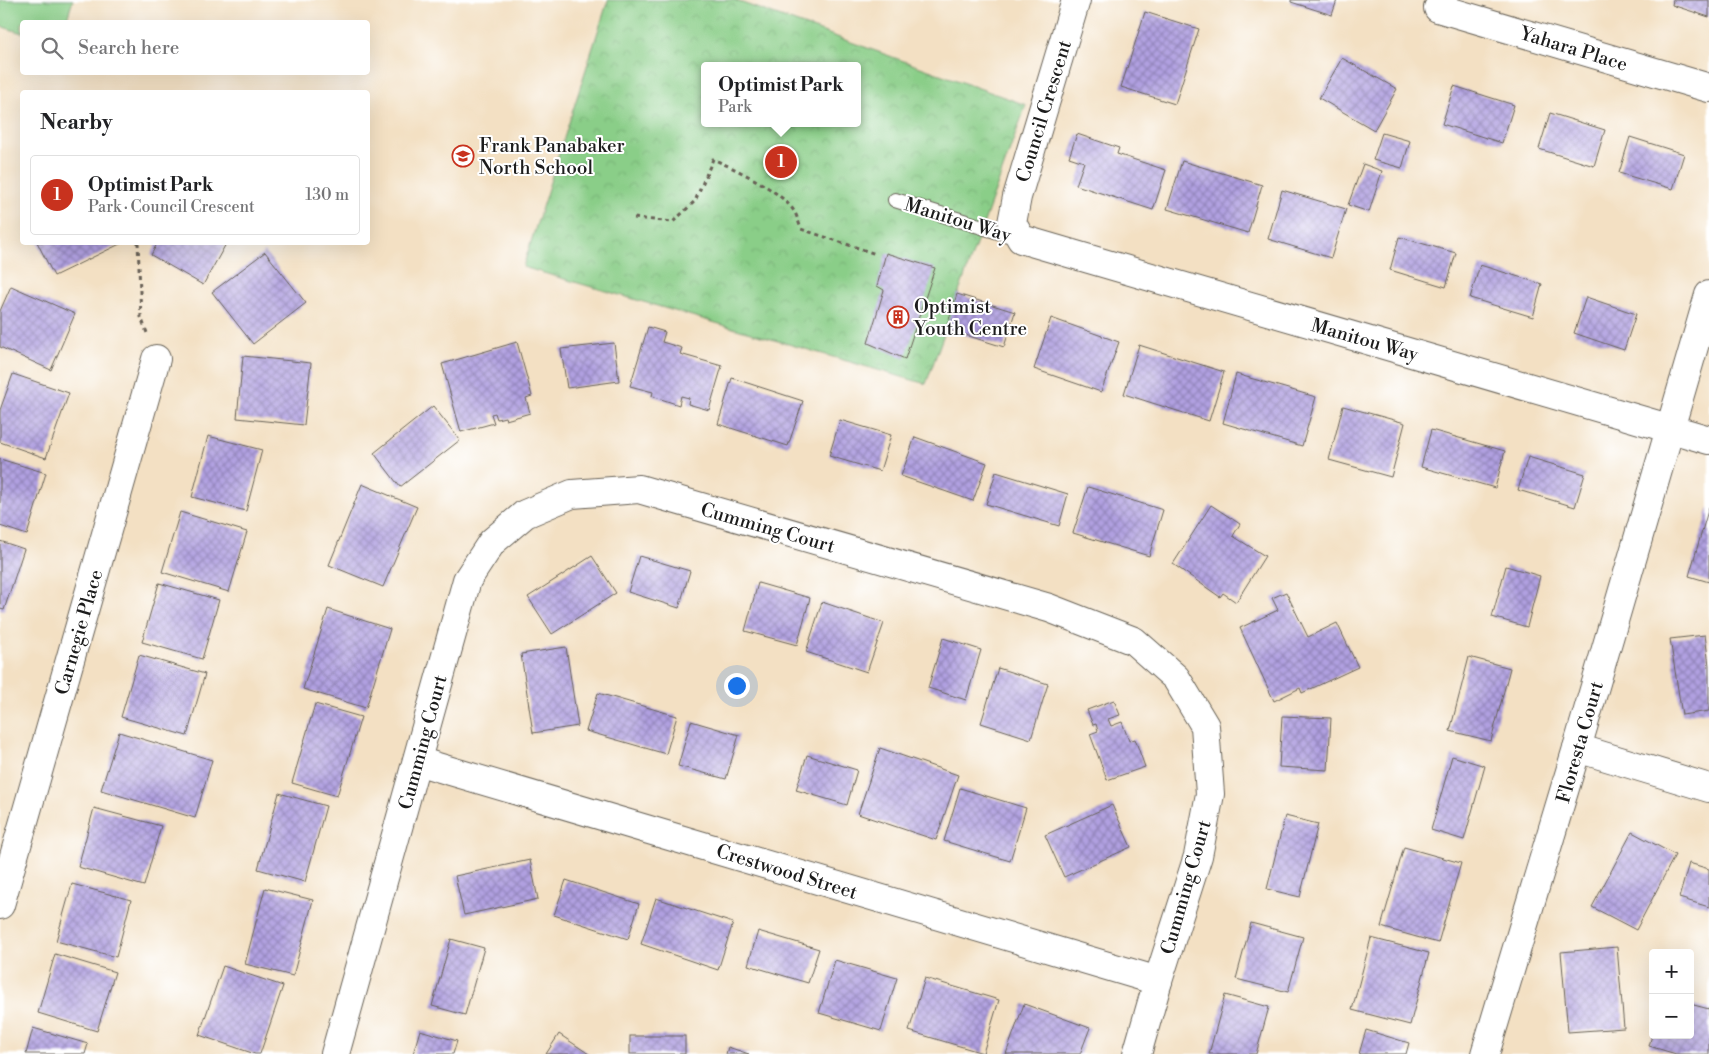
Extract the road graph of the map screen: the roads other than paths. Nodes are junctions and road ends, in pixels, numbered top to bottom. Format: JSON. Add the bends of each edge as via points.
{"nodes":[{"id":1,"x":1076,"y":0,"type":"edge"},
{"id":2,"x":1438,"y":8,"type":"dead end"},
{"id":3,"x":1709,"y":88,"type":"edge"},
{"id":4,"x":895,"y":200,"type":"dead end"},
{"id":5,"x":1017,"y":231,"type":"junction"},
{"id":6,"x":1709,"y":295,"type":"edge"},
{"id":7,"x":156,"y":359,"type":"road end"},
{"id":8,"x":1670,"y":429,"type":"junction"},
{"id":9,"x":1709,"y":440,"type":"edge"},
{"id":10,"x":1577,"y":748,"type":"junction"},
{"id":11,"x":417,"y":761,"type":"junction"},
{"id":12,"x":1709,"y":788,"type":"edge"},
{"id":13,"x":0,"y":905,"type":"edge"},
{"id":14,"x":1158,"y":981,"type":"junction"},
{"id":15,"x":335,"y":1054,"type":"edge"},
{"id":16,"x":1137,"y":1054,"type":"edge"},
{"id":17,"x":1485,"y":1054,"type":"edge"}],
"edges":[{"from":1,"to":5,"type":"street","name":"Council Crescent","via":[[1017,196]]},
{"from":2,"to":3,"type":"street","name":"Yahara Place"},
{"from":4,"to":5,"type":"lane","name":"Manitou Way"},
{"from":5,"to":8,"type":"street","name":"Manitou Way"},
{"from":6,"to":8,"type":"street","name":"Floresta Court"},
{"from":7,"to":13,"type":"street","name":"Carnegie Place"},
{"from":8,"to":9,"type":"street","name":"Manitou Way"},
{"from":8,"to":10,"type":"street","name":"Floresta Court"},
{"from":10,"to":12,"type":"street"},
{"from":10,"to":17,"type":"street","name":"Floresta Court"},
{"from":11,"to":14,"type":"street","name":"Crestwood Street"},
{"from":11,"to":14,"type":"street","name":"Cumming Court","via":[[467,580],[492,542],[518,519],[572,494],[640,489],[1039,606],[1134,641],[1176,678],[1204,726],[1210,794],[1198,856]]},
{"from":11,"to":15,"type":"street","name":"Cumming Court"},
{"from":14,"to":16,"type":"street","name":"Cumming Court"}]}
